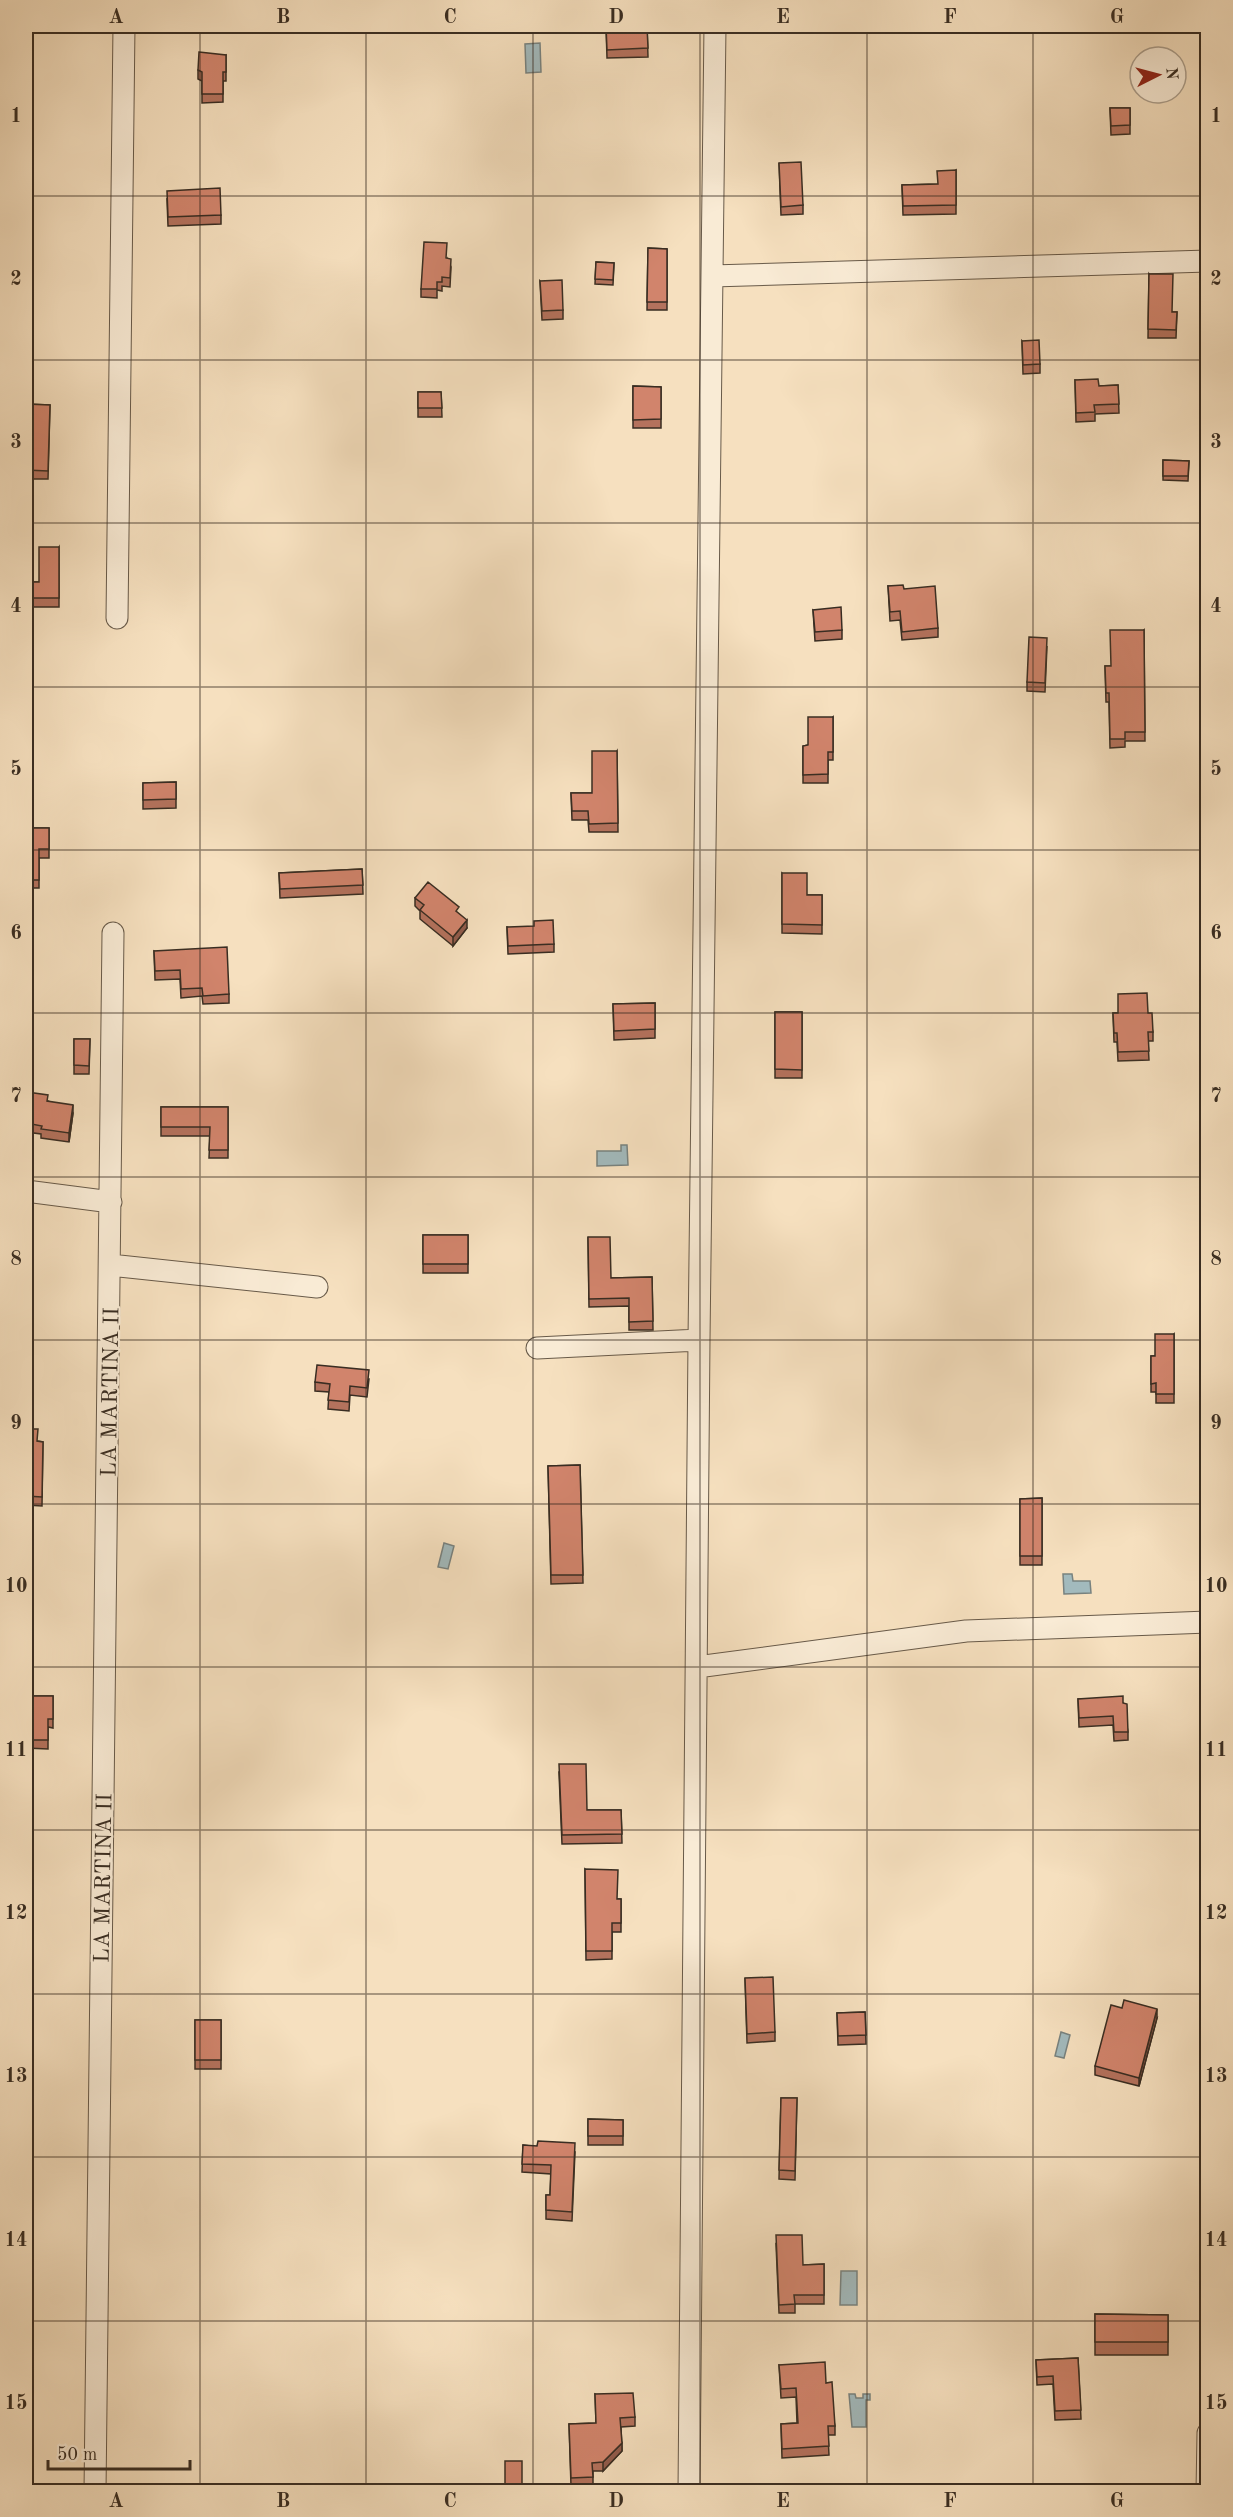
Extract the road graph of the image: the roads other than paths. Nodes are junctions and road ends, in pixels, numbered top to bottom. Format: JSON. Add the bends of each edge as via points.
{"nodes":[{"id":1,"x":124,"y":26,"type":"edge"},
{"id":2,"x":715,"y":26,"type":"edge"},
{"id":3,"x":1208,"y":261,"type":"edge"},
{"id":4,"x":712,"y":276,"type":"junction"},
{"id":5,"x":117,"y":618,"type":"dead end"},
{"id":6,"x":113,"y":933,"type":"dead end"},
{"id":7,"x":26,"y":1191,"type":"edge"},
{"id":8,"x":111,"y":1202,"type":"junction"},
{"id":9,"x":110,"y":1264,"type":"junction"},
{"id":10,"x":317,"y":1287,"type":"dead end"},
{"id":11,"x":699,"y":1340,"type":"junction"},
{"id":12,"x":537,"y":1348,"type":"dead end"},
{"id":13,"x":1208,"y":1622,"type":"edge"},
{"id":14,"x":697,"y":1668,"type":"junction"},
{"id":15,"x":1208,"y":2433,"type":"edge"},
{"id":16,"x":95,"y":2492,"type":"edge"},
{"id":17,"x":689,"y":2492,"type":"edge"},
{"id":18,"x":1207,"y":2492,"type":"edge"}],
"edges":[{"from":1,"to":5,"type":"street"},
{"from":2,"to":4,"type":"street"},
{"from":3,"to":4,"type":"street"},
{"from":4,"to":11,"type":"street"},
{"from":6,"to":8,"type":"street","name":"LA MARTINA II"},
{"from":7,"to":8,"type":"street"},
{"from":8,"to":9,"type":"street","name":"LA MARTINA II"},
{"from":9,"to":10,"type":"street"},
{"from":9,"to":16,"type":"street","name":"LA MARTINA II"},
{"from":11,"to":12,"type":"street"},
{"from":11,"to":14,"type":"street"},
{"from":13,"to":14,"type":"street","via":[[966,1631]]},
{"from":14,"to":17,"type":"street"},
{"from":15,"to":18,"type":"street"}]}
